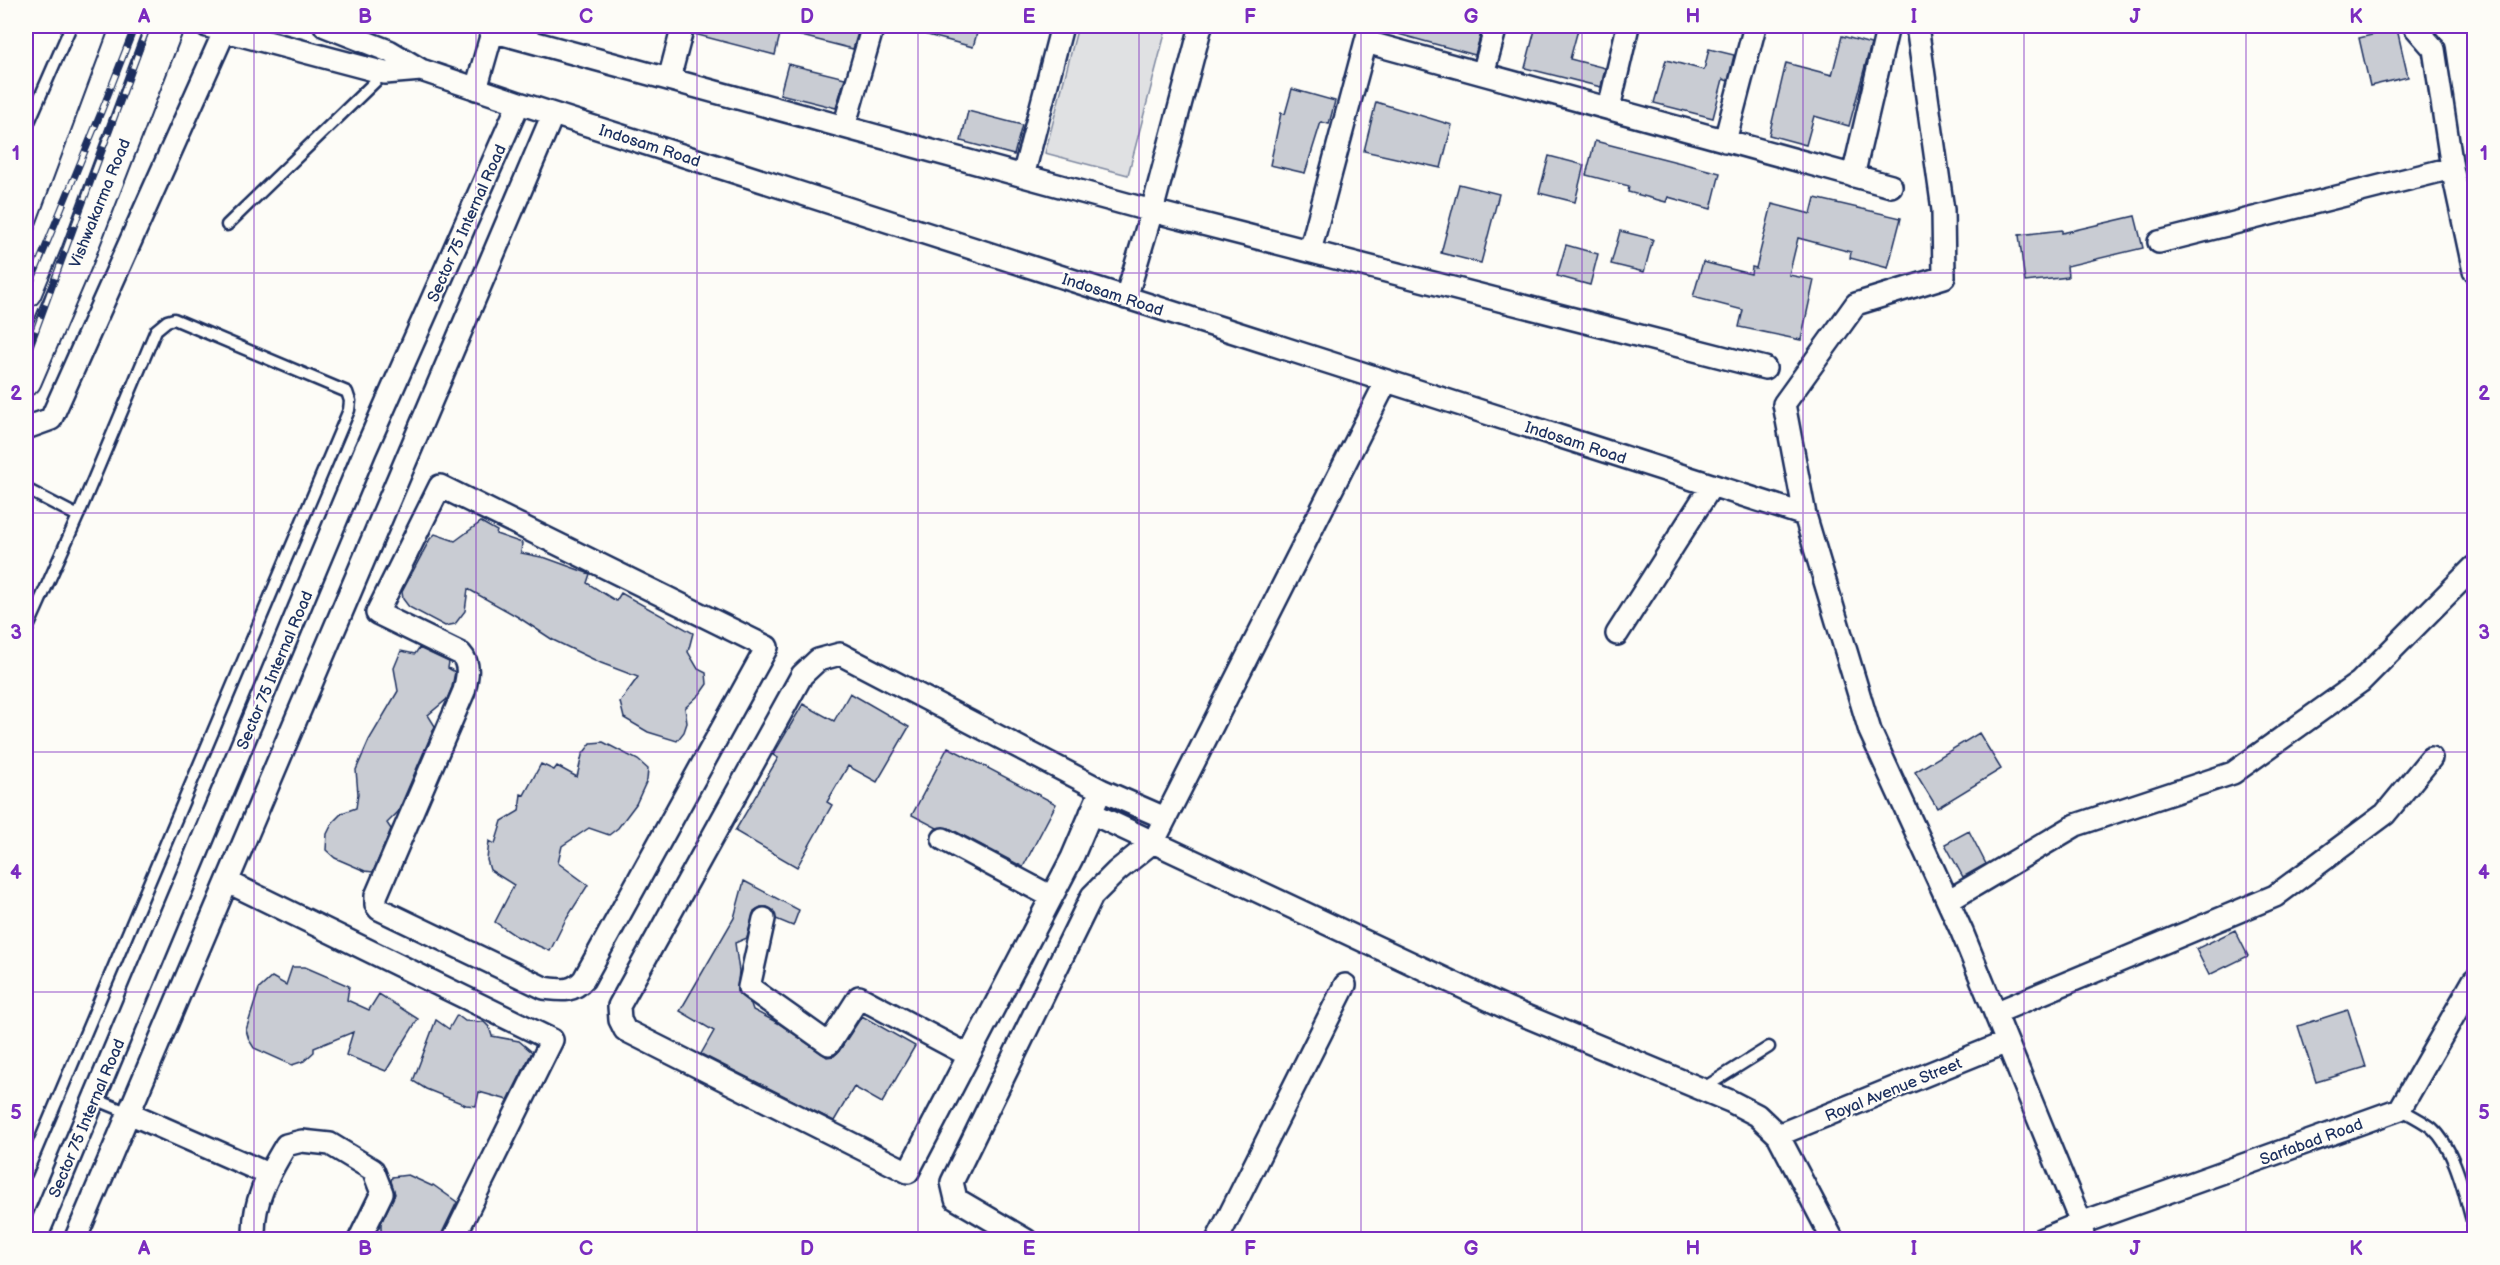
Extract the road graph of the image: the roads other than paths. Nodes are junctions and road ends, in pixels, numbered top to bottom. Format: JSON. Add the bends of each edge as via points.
{"nodes":[{"id":1,"x":70,"y":26,"type":"edge"},
{"id":2,"x":127,"y":26,"type":"edge"},
{"id":3,"x":168,"y":26,"type":"edge"},
{"id":4,"x":325,"y":26,"type":"edge"},
{"id":5,"x":683,"y":26,"type":"edge"},
{"id":6,"x":873,"y":26,"type":"edge"},
{"id":7,"x":1062,"y":26,"type":"edge"},
{"id":8,"x":1201,"y":26,"type":"edge"},
{"id":9,"x":1496,"y":26,"type":"edge"},
{"id":10,"x":1628,"y":26,"type":"edge"},
{"id":11,"x":1755,"y":26,"type":"edge"},
{"id":12,"x":1888,"y":26,"type":"edge"},
{"id":13,"x":1917,"y":26,"type":"edge"},
{"id":14,"x":2414,"y":26,"type":"edge"},
{"id":15,"x":216,"y":28,"type":"edge"},
{"id":16,"x":493,"y":28,"type":"edge"},
{"id":17,"x":1368,"y":34,"type":"edge"},
{"id":18,"x":421,"y":70,"type":"junction"},
{"id":19,"x":384,"y":72,"type":"junction"},
{"id":20,"x":1483,"y":74,"type":"junction"},
{"id":21,"x":669,"y":79,"type":"junction"},
{"id":22,"x":476,"y":89,"type":"junction"},
{"id":23,"x":519,"y":103,"type":"junction"},
{"id":24,"x":1609,"y":108,"type":"junction"},
{"id":25,"x":553,"y":114,"type":"junction"},
{"id":26,"x":844,"y":127,"type":"junction"},
{"id":27,"x":26,"y":129,"type":"edge"},
{"id":28,"x":1725,"y":141,"type":"junction"},
{"id":29,"x":2452,"y":168,"type":"junction"},
{"id":30,"x":1023,"y":176,"type":"junction"},
{"id":31,"x":1853,"y":176,"type":"junction"},
{"id":32,"x":1891,"y":186,"type":"dead end"},
{"id":33,"x":1152,"y":211,"type":"junction"},
{"id":34,"x":227,"y":225,"type":"dead end"},
{"id":35,"x":2159,"y":242,"type":"dead end"},
{"id":36,"x":1310,"y":251,"type":"junction"},
{"id":37,"x":2475,"y":271,"type":"edge"},
{"id":38,"x":26,"y":292,"type":"edge"},
{"id":39,"x":1126,"y":298,"type":"junction"},
{"id":40,"x":1765,"y":368,"type":"dead end"},
{"id":41,"x":26,"y":380,"type":"edge"},
{"id":42,"x":1386,"y":382,"type":"junction"},
{"id":43,"x":26,"y":428,"type":"edge"},
{"id":44,"x":1712,"y":485,"type":"junction"},
{"id":45,"x":26,"y":489,"type":"edge"},
{"id":46,"x":1806,"y":515,"type":"junction"},
{"id":47,"x":78,"y":516,"type":"junction"},
{"id":48,"x":2475,"y":567,"type":"edge"},
{"id":49,"x":345,"y":600,"type":"junction"},
{"id":50,"x":377,"y":613,"type":"junction"},
{"id":51,"x":26,"y":632,"type":"edge"},
{"id":52,"x":1617,"y":634,"type":"dead end"},
{"id":53,"x":2431,"y":758,"type":"dead end"},
{"id":54,"x":1101,"y":790,"type":"junction"},
{"id":55,"x":1091,"y":813,"type":"junction"},
{"id":56,"x":1165,"y":818,"type":"junction"},
{"id":57,"x":943,"y":839,"type":"dead end"},
{"id":58,"x":1154,"y":841,"type":"junction"},
{"id":59,"x":228,"y":882,"type":"junction"},
{"id":60,"x":1050,"y":896,"type":"junction"},
{"id":61,"x":1948,"y":901,"type":"junction"},
{"id":62,"x":764,"y":919,"type":"dead end"},
{"id":63,"x":2475,"y":980,"type":"edge"},
{"id":64,"x":1345,"y":985,"type":"dead end"},
{"id":65,"x":1995,"y":1013,"type":"junction"},
{"id":66,"x":2007,"y":1042,"type":"junction"},
{"id":67,"x":1769,"y":1047,"type":"dead end"},
{"id":68,"x":968,"y":1054,"type":"junction"},
{"id":69,"x":1701,"y":1089,"type":"junction"},
{"id":70,"x":95,"y":1099,"type":"junction"},
{"id":71,"x":2400,"y":1109,"type":"junction"},
{"id":72,"x":129,"y":1113,"type":"junction"},
{"id":73,"x":1778,"y":1136,"type":"junction"},
{"id":74,"x":26,"y":1174,"type":"edge"},
{"id":75,"x":268,"y":1174,"type":"junction"},
{"id":76,"x":2475,"y":1227,"type":"edge"},
{"id":77,"x":2083,"y":1231,"type":"edge"},
{"id":78,"x":35,"y":1239,"type":"edge"},
{"id":79,"x":75,"y":1239,"type":"edge"},
{"id":80,"x":255,"y":1239,"type":"edge"},
{"id":81,"x":359,"y":1239,"type":"edge"},
{"id":82,"x":453,"y":1239,"type":"edge"},
{"id":83,"x":1026,"y":1239,"type":"edge"},
{"id":84,"x":1217,"y":1239,"type":"edge"},
{"id":85,"x":1833,"y":1239,"type":"edge"},
{"id":86,"x":2040,"y":1239,"type":"edge"}],
"edges":[{"from":1,"to":27,"type":"lane"},
{"from":2,"to":38,"type":"main road","name":"Vishwakarma Road"},
{"from":3,"to":41,"type":"main road","name":"Vishwakarma Road"},
{"from":4,"to":18,"type":"street","name":"Indosam Road","via":[[389,51]]},
{"from":5,"to":21,"type":"street"},
{"from":6,"to":26,"type":"street"},
{"from":7,"to":30,"type":"street"},
{"from":8,"to":33,"type":"street"},
{"from":9,"to":20,"type":"street"},
{"from":10,"to":24,"type":"street"},
{"from":11,"to":28,"type":"street"},
{"from":12,"to":31,"type":"street"},
{"from":13,"to":46,"type":"street","via":[[1943,210],[1944,277],[1856,304],[1784,404]]},
{"from":14,"to":29,"type":"street","via":[[2434,49]]},
{"from":15,"to":19,"type":"street","name":"Indosam Road"},
{"from":15,"to":43,"type":"street","via":[[51,419]]},
{"from":16,"to":21,"type":"street"},
{"from":16,"to":22,"type":"street"},
{"from":17,"to":20,"type":"street"},
{"from":17,"to":36,"type":"street"},
{"from":18,"to":19,"type":"street","name":"Indosam Road"},
{"from":18,"to":22,"type":"street","name":"Indosam Road"},
{"from":19,"to":34,"type":"lane"},
{"from":20,"to":24,"type":"street"},
{"from":21,"to":26,"type":"street"},
{"from":22,"to":23,"type":"street","name":"Indosam Road"},
{"from":23,"to":25,"type":"street","name":"Indosam Road"},
{"from":23,"to":70,"type":"street","name":"Sector 75 Internal Road","via":[[365,451]]},
{"from":24,"to":28,"type":"street"},
{"from":25,"to":39,"type":"street","name":"Indosam Road"},
{"from":25,"to":49,"type":"street"},
{"from":26,"to":30,"type":"street"},
{"from":28,"to":31,"type":"street"},
{"from":29,"to":35,"type":"street"},
{"from":29,"to":37,"type":"street"},
{"from":30,"to":33,"type":"street"},
{"from":31,"to":32,"type":"street"},
{"from":33,"to":36,"type":"street"},
{"from":33,"to":39,"type":"street"},
{"from":36,"to":40,"type":"street"},
{"from":39,"to":42,"type":"street","name":"Indosam Road"},
{"from":42,"to":44,"type":"street","name":"Indosam Road"},
{"from":42,"to":56,"type":"street"},
{"from":44,"to":46,"type":"street","name":"Indosam Road"},
{"from":44,"to":52,"type":"street"},
{"from":45,"to":47,"type":"lane"},
{"from":46,"to":61,"type":"street","via":[[1870,731]]},
{"from":47,"to":51,"type":"lane"},
{"from":47,"to":74,"type":"lane","via":[[156,330],[167,321],[174,319],[347,392],[350,401],[344,422]]},
{"from":48,"to":61,"type":"street","via":[[2360,682],[2233,773],[2076,825]]},
{"from":49,"to":50,"type":"street"},
{"from":49,"to":59,"type":"street"},
{"from":50,"to":50,"type":"street","via":[[440,486],[767,647],[576,988],[544,988],[376,905],[376,896],[464,691],[468,672],[461,654]]},
{"from":53,"to":65,"type":"street","via":[[2385,814],[2275,896]]},
{"from":54,"to":55,"type":"street"},
{"from":54,"to":56,"type":"street"},
{"from":54,"to":68,"type":"street","via":[[840,654],[818,660],[802,675],[619,1006],[625,1030],[908,1172]]},
{"from":55,"to":58,"type":"street"},
{"from":55,"to":60,"type":"street"},
{"from":56,"to":58,"type":"street"},
{"from":57,"to":60,"type":"street"},
{"from":58,"to":69,"type":"street","via":[[1509,1009]]},
{"from":58,"to":83,"type":"street","via":[[1092,896],[952,1182],[956,1198]]},
{"from":59,"to":72,"type":"street"},
{"from":59,"to":82,"type":"street","via":[[552,1040]]},
{"from":60,"to":68,"type":"street"},
{"from":61,"to":65,"type":"street"},
{"from":62,"to":68,"type":"street","via":[[749,987],[829,1044],[859,997]]},
{"from":63,"to":71,"type":"street"},
{"from":64,"to":84,"type":"street"},
{"from":65,"to":66,"type":"street"},
{"from":66,"to":73,"type":"street","name":"Royal Avenue Street"},
{"from":66,"to":77,"type":"street"},
{"from":67,"to":69,"type":"lane"},
{"from":69,"to":73,"type":"street","via":[[1757,1115]]},
{"from":70,"to":72,"type":"lane"},
{"from":70,"to":78,"type":"street","name":"Sector 75 Internal Road"},
{"from":71,"to":76,"type":"lane","via":[[2432,1128],[2442,1139]]},
{"from":71,"to":77,"type":"street","name":"Sarfabad Road"},
{"from":72,"to":75,"type":"street"},
{"from":72,"to":79,"type":"street"},
{"from":73,"to":85,"type":"street"},
{"from":75,"to":80,"type":"street","via":[[253,1223]]},
{"from":75,"to":81,"type":"street","via":[[286,1145],[302,1141],[330,1144],[373,1170],[382,1193]]},
{"from":77,"to":86,"type":"street","name":"Sarfabad Road"}]}
